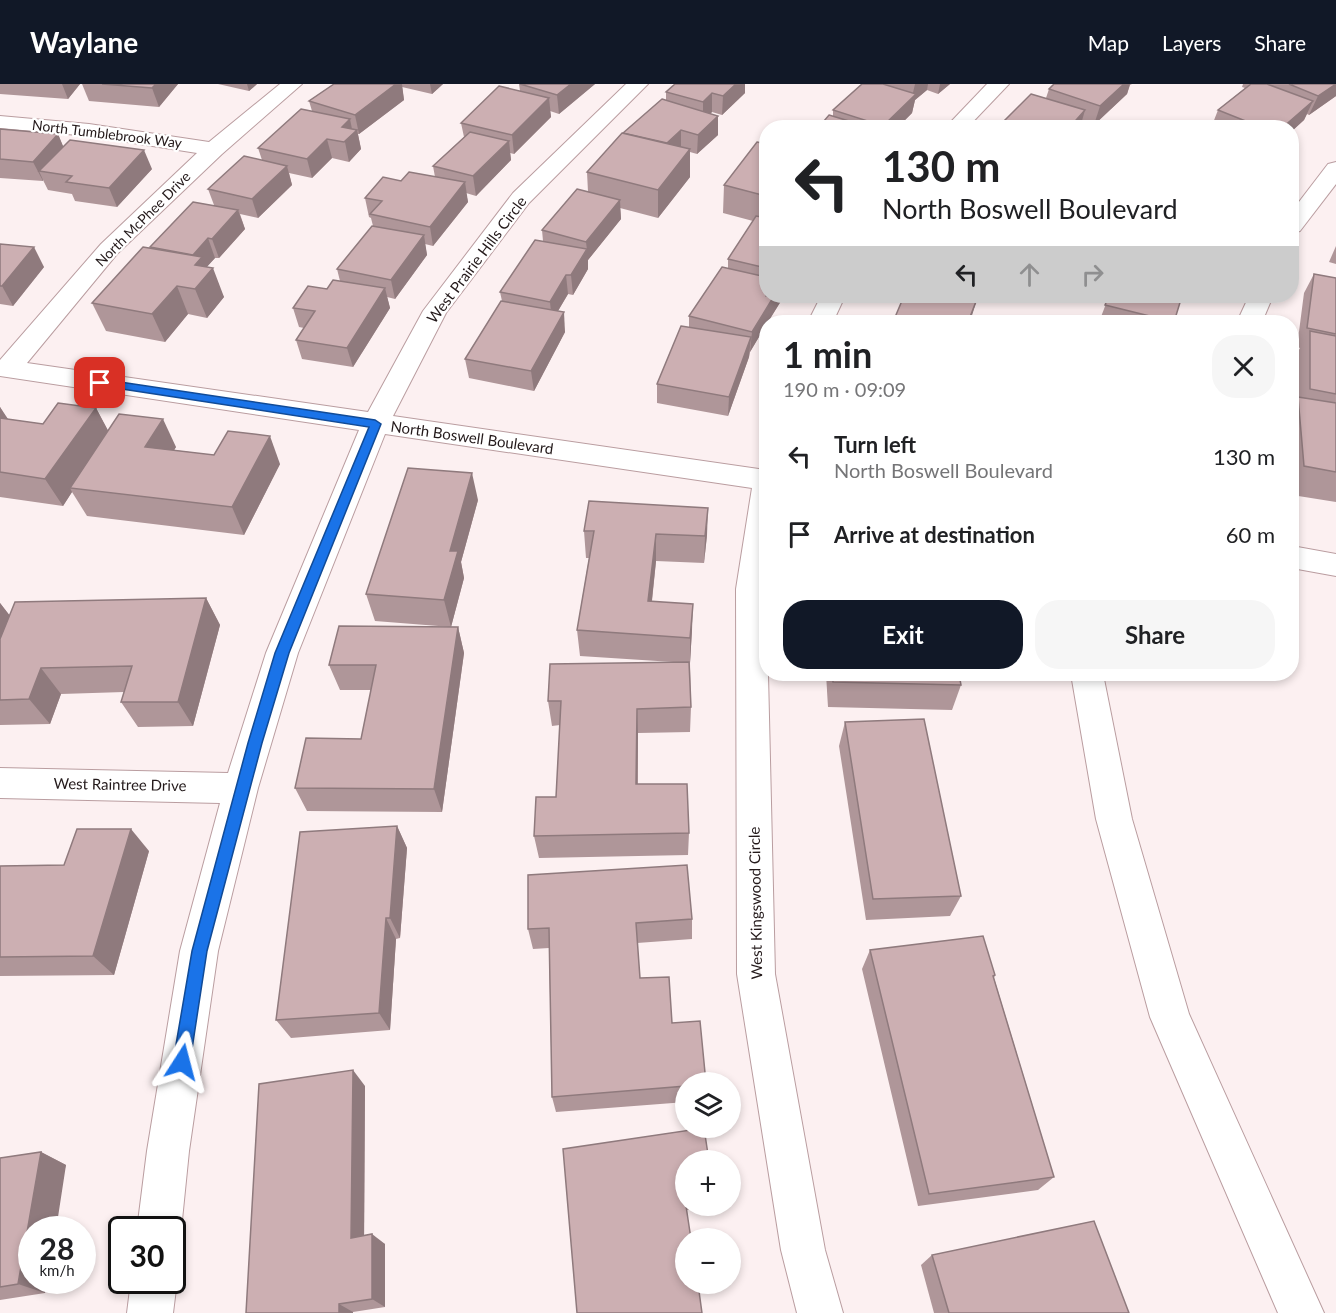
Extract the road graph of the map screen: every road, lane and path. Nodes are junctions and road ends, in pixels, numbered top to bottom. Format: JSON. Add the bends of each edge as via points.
{"nodes":[{"id":1,"x":292,"y":84,"type":"edge"},
{"id":2,"x":638,"y":84,"type":"edge"},
{"id":3,"x":999,"y":84,"type":"edge"},
{"id":4,"x":963,"y":120,"type":"edge"},
{"id":5,"x":0,"y":122,"type":"edge"},
{"id":6,"x":214,"y":149,"type":"junction"},
{"id":7,"x":1336,"y":169,"type":"edge"},
{"id":8,"x":1299,"y":217,"type":"edge"},
{"id":9,"x":4,"y":368,"type":"edge"},
{"id":10,"x":375,"y":424,"type":"junction"},
{"id":11,"x":759,"y":479,"type":"edge"},
{"id":12,"x":759,"y":536,"type":"edge"},
{"id":13,"x":1299,"y":558,"type":"edge"},
{"id":14,"x":1336,"y":565,"type":"edge"},
{"id":15,"x":1088,"y":681,"type":"edge"},
{"id":16,"x":0,"y":783,"type":"edge"},
{"id":17,"x":241,"y":788,"type":"junction"},
{"id":18,"x":161,"y":1216,"type":"edge"},
{"id":19,"x":152,"y":1294,"type":"edge"},
{"id":20,"x":150,"y":1313,"type":"edge"},
{"id":21,"x":820,"y":1313,"type":"edge"},
{"id":22,"x":1301,"y":1313,"type":"edge"}],
"edges":[{"from":1,"to":6,"type":"street","name":"North McPhee Drive"},
{"from":2,"to":10,"type":"street","name":"West Prairie Hills Circle","via":[[514,207],[435,311]]},
{"from":3,"to":4,"type":"street"},
{"from":5,"to":6,"type":"street","name":"North Tumblebrook Way","via":[[89,130]]},
{"from":6,"to":9,"type":"street","name":"North McPhee Drive","via":[[109,249]]},
{"from":7,"to":8,"type":"street"},
{"from":9,"to":10,"type":"street","name":"North Boswell Boulevard"},
{"from":10,"to":11,"type":"street","name":"North Boswell Boulevard"},
{"from":10,"to":17,"type":"street","name":"West Prairie Hills Circle","via":[[282,653]]},
{"from":12,"to":21,"type":"street","name":"West Kingswood Circle","via":[[751,589],[756,974],[803,1250]]},
{"from":13,"to":14,"type":"street"},
{"from":15,"to":22,"type":"street","via":[[1114,819],[1170,1017]]},
{"from":16,"to":17,"type":"street","name":"West Raintree Drive"},
{"from":17,"to":18,"type":"street","name":"West Prairie Hills Circle","via":[[200,951]]},
{"from":19,"to":20,"type":"street"}]}
